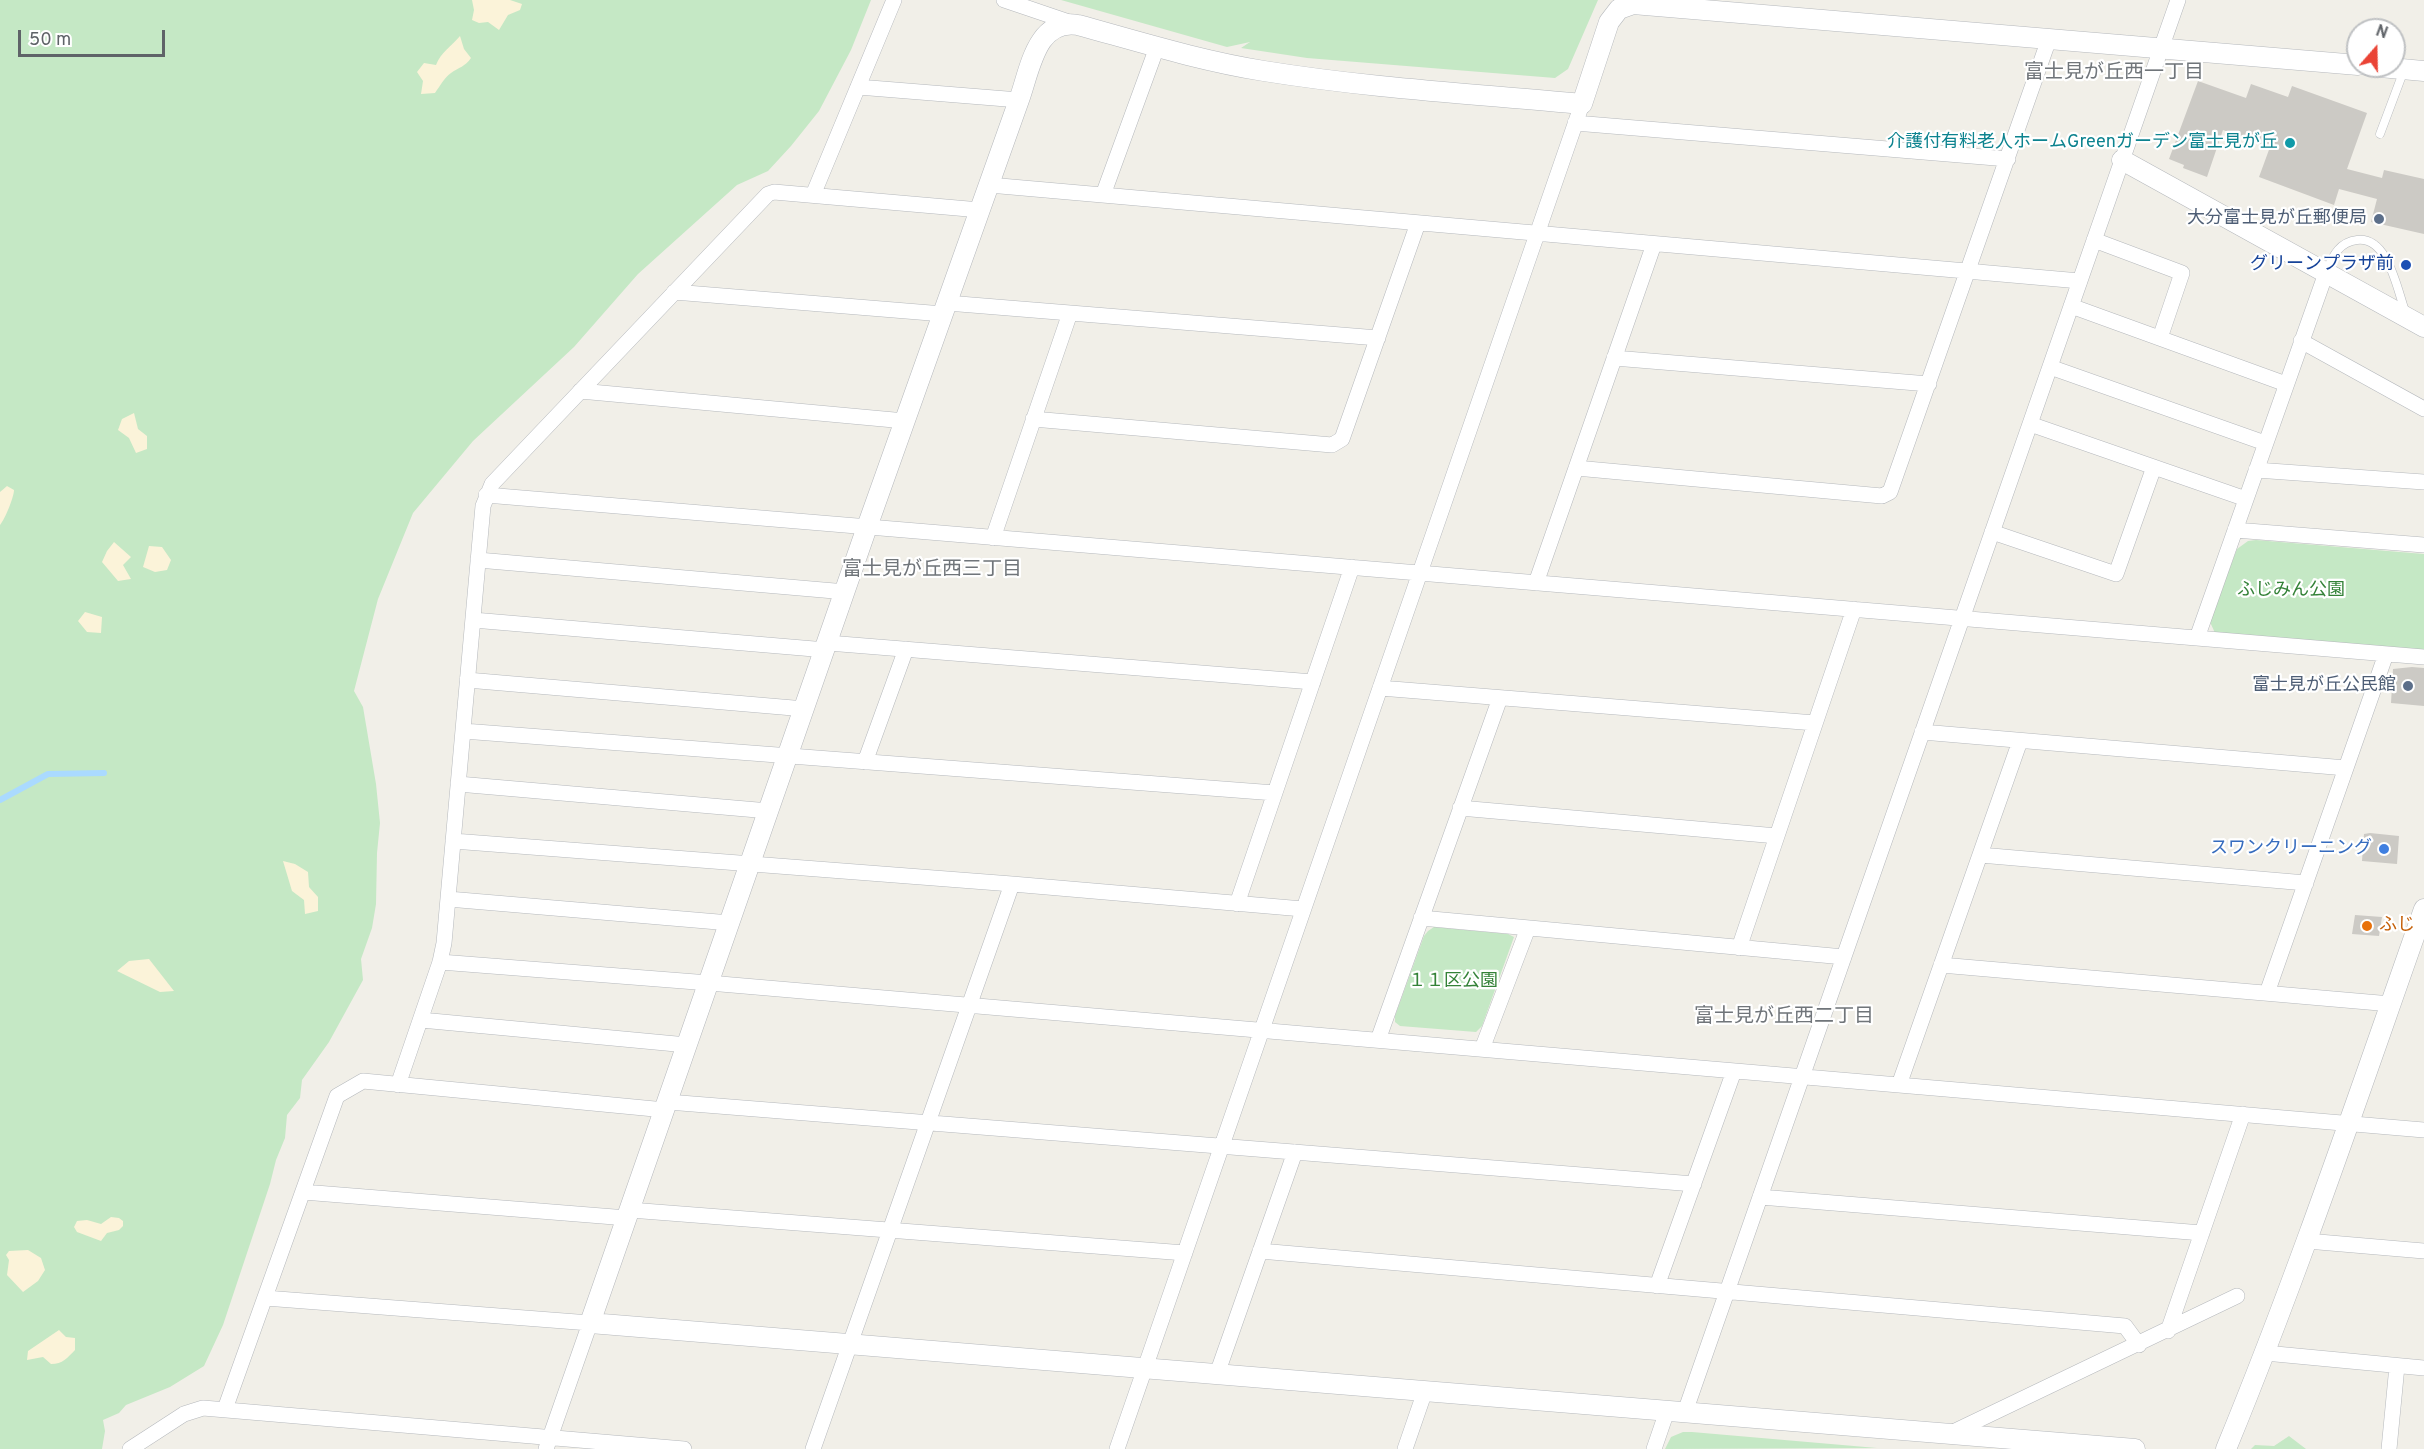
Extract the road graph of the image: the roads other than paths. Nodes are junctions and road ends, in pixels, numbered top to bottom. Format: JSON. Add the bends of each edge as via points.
{"nodes":[{"id":1,"x":894,"y":0,"type":"edge"},
{"id":2,"x":1004,"y":0,"type":"edge"},
{"id":3,"x":2178,"y":0,"type":"edge"},
{"id":4,"x":1624,"y":3,"type":"edge"},
{"id":5,"x":1737,"y":6,"type":"edge"},
{"id":6,"x":1078,"y":25,"type":"junction"},
{"id":7,"x":2049,"y":39,"type":"junction"},
{"id":8,"x":1157,"y":47,"type":"junction"},
{"id":9,"x":2162,"y":48,"type":"junction"},
{"id":10,"x":2346,"y":64,"type":"edge"},
{"id":11,"x":2406,"y":69,"type":"edge"},
{"id":12,"x":2424,"y":71,"type":"edge"},
{"id":13,"x":2401,"y":78,"type":"edge"},
{"id":14,"x":858,"y":87,"type":"junction"},
{"id":15,"x":1019,"y":100,"type":"junction"},
{"id":16,"x":1582,"y":104,"type":"junction"},
{"id":17,"x":1575,"y":123,"type":"junction"},
{"id":18,"x":2380,"y":134,"type":"dead end"},
{"id":19,"x":2008,"y":159,"type":"junction"},
{"id":20,"x":2122,"y":160,"type":"junction"},
{"id":21,"x":989,"y":185,"type":"junction"},
{"id":22,"x":813,"y":195,"type":"junction"},
{"id":23,"x":1103,"y":195,"type":"junction"},
{"id":24,"x":980,"y":210,"type":"junction"},
{"id":25,"x":1418,"y":223,"type":"junction"},
{"id":26,"x":1537,"y":233,"type":"junction"},
{"id":27,"x":2094,"y":240,"type":"junction"},
{"id":28,"x":1654,"y":244,"type":"junction"},
{"id":29,"x":1968,"y":271,"type":"junction"},
{"id":30,"x":2325,"y":273,"type":"junction"},
{"id":31,"x":2080,"y":281,"type":"junction"},
{"id":32,"x":674,"y":292,"type":"junction"},
{"id":33,"x":2071,"y":306,"type":"junction"},
{"id":34,"x":945,"y":308,"type":"junction"},
{"id":35,"x":1070,"y":313,"type":"junction"},
{"id":36,"x":2406,"y":317,"type":"junction"},
{"id":37,"x":2424,"y":327,"type":"edge"},
{"id":38,"x":1378,"y":338,"type":"junction"},
{"id":39,"x":2160,"y":338,"type":"junction"},
{"id":40,"x":2301,"y":341,"type":"junction"},
{"id":41,"x":1614,"y":358,"type":"junction"},
{"id":42,"x":2050,"y":367,"type":"junction"},
{"id":43,"x":1929,"y":384,"type":"junction"},
{"id":44,"x":2286,"y":384,"type":"junction"},
{"id":45,"x":580,"y":391,"type":"junction"},
{"id":46,"x":2424,"y":409,"type":"edge"},
{"id":47,"x":1033,"y":419,"type":"junction"},
{"id":48,"x":905,"y":421,"type":"junction"},
{"id":49,"x":2030,"y":424,"type":"junction"},
{"id":50,"x":2265,"y":443,"type":"junction"},
{"id":51,"x":2154,"y":467,"type":"junction"},
{"id":52,"x":1576,"y":468,"type":"junction"},
{"id":53,"x":2256,"y":470,"type":"junction"},
{"id":54,"x":2424,"y":482,"type":"edge"},
{"id":55,"x":486,"y":495,"type":"junction"},
{"id":56,"x":2246,"y":499,"type":"junction"},
{"id":57,"x":867,"y":527,"type":"junction"},
{"id":58,"x":2235,"y":530,"type":"junction"},
{"id":59,"x":1992,"y":532,"type":"junction"},
{"id":60,"x":993,"y":538,"type":"junction"},
{"id":61,"x":2424,"y":545,"type":"edge"},
{"id":62,"x":478,"y":560,"type":"junction"},
{"id":63,"x":1352,"y":567,"type":"junction"},
{"id":64,"x":1419,"y":573,"type":"junction"},
{"id":65,"x":1536,"y":583,"type":"junction"},
{"id":66,"x":846,"y":592,"type":"junction"},
{"id":67,"x":1854,"y":609,"type":"junction"},
{"id":68,"x":1962,"y":618,"type":"junction"},
{"id":69,"x":473,"y":620,"type":"junction"},
{"id":70,"x":2197,"y":638,"type":"junction"},
{"id":71,"x":827,"y":646,"type":"junction"},
{"id":72,"x":906,"y":649,"type":"junction"},
{"id":73,"x":2386,"y":654,"type":"junction"},
{"id":74,"x":2424,"y":657,"type":"edge"},
{"id":75,"x":467,"y":680,"type":"junction"},
{"id":76,"x":1313,"y":682,"type":"junction"},
{"id":77,"x":1380,"y":688,"type":"junction"},
{"id":78,"x":1500,"y":698,"type":"junction"},
{"id":79,"x":805,"y":709,"type":"junction"},
{"id":80,"x":1815,"y":723,"type":"junction"},
{"id":81,"x":463,"y":730,"type":"junction"},
{"id":82,"x":1922,"y":732,"type":"junction"},
{"id":83,"x":2020,"y":741,"type":"junction"},
{"id":84,"x":788,"y":757,"type":"junction"},
{"id":85,"x":865,"y":762,"type":"junction"},
{"id":86,"x":2346,"y":768,"type":"junction"},
{"id":87,"x":458,"y":784,"type":"junction"},
{"id":88,"x":1275,"y":793,"type":"junction"},
{"id":89,"x":1460,"y":808,"type":"junction"},
{"id":90,"x":769,"y":811,"type":"junction"},
{"id":91,"x":1777,"y":836,"type":"junction"},
{"id":92,"x":453,"y":841,"type":"junction"},
{"id":93,"x":1980,"y":855,"type":"junction"},
{"id":94,"x":751,"y":864,"type":"junction"},
{"id":95,"x":2306,"y":882,"type":"junction"},
{"id":96,"x":1012,"y":884,"type":"junction"},
{"id":97,"x":448,"y":899,"type":"junction"},
{"id":98,"x":1237,"y":904,"type":"junction"},
{"id":99,"x":1303,"y":909,"type":"junction"},
{"id":100,"x":2424,"y":909,"type":"edge"},
{"id":101,"x":1421,"y":918,"type":"junction"},
{"id":102,"x":730,"y":923,"type":"junction"},
{"id":103,"x":1528,"y":928,"type":"junction"},
{"id":104,"x":1739,"y":948,"type":"junction"},
{"id":105,"x":1844,"y":957,"type":"junction"},
{"id":106,"x":440,"y":962,"type":"junction"},
{"id":107,"x":1941,"y":965,"type":"junction"},
{"id":108,"x":709,"y":983,"type":"junction"},
{"id":109,"x":2266,"y":993,"type":"junction"},
{"id":110,"x":2391,"y":1004,"type":"junction"},
{"id":111,"x":969,"y":1005,"type":"junction"},
{"id":112,"x":420,"y":1020,"type":"junction"},
{"id":113,"x":1262,"y":1030,"type":"junction"},
{"id":114,"x":1378,"y":1040,"type":"junction"},
{"id":115,"x":687,"y":1045,"type":"junction"},
{"id":116,"x":1482,"y":1049,"type":"junction"},
{"id":117,"x":1734,"y":1071,"type":"junction"},
{"id":118,"x":1802,"y":1077,"type":"junction"},
{"id":119,"x":398,"y":1085,"type":"junction"},
{"id":120,"x":1899,"y":1085,"type":"junction"},
{"id":121,"x":666,"y":1106,"type":"junction"},
{"id":122,"x":2243,"y":1114,"type":"junction"},
{"id":123,"x":928,"y":1123,"type":"junction"},
{"id":124,"x":2349,"y":1124,"type":"junction"},
{"id":125,"x":2424,"y":1130,"type":"edge"},
{"id":126,"x":1221,"y":1146,"type":"junction"},
{"id":127,"x":1295,"y":1152,"type":"junction"},
{"id":128,"x":1694,"y":1184,"type":"junction"},
{"id":129,"x":303,"y":1192,"type":"junction"},
{"id":130,"x":1760,"y":1197,"type":"junction"},
{"id":131,"x":628,"y":1214,"type":"junction"},
{"id":132,"x":890,"y":1230,"type":"junction"},
{"id":133,"x":2202,"y":1233,"type":"junction"},
{"id":134,"x":2307,"y":1241,"type":"junction"},
{"id":135,"x":1260,"y":1251,"type":"junction"},
{"id":136,"x":2424,"y":1251,"type":"edge"},
{"id":137,"x":1185,"y":1253,"type":"junction"},
{"id":138,"x":1657,"y":1286,"type":"junction"},
{"id":139,"x":1727,"y":1292,"type":"junction"},
{"id":140,"x":2237,"y":1296,"type":"dead end"},
{"id":141,"x":265,"y":1298,"type":"junction"},
{"id":142,"x":590,"y":1323,"type":"junction"},
{"id":143,"x":2168,"y":1331,"type":"junction"},
{"id":144,"x":849,"y":1344,"type":"junction"},
{"id":145,"x":2139,"y":1345,"type":"junction"},
{"id":146,"x":2265,"y":1353,"type":"junction"},
{"id":147,"x":2397,"y":1366,"type":"junction"},
{"id":148,"x":1145,"y":1368,"type":"junction"},
{"id":149,"x":2424,"y":1368,"type":"edge"},
{"id":150,"x":1217,"y":1374,"type":"junction"},
{"id":151,"x":1425,"y":1391,"type":"junction"},
{"id":152,"x":225,"y":1409,"type":"junction"},
{"id":153,"x":1676,"y":1412,"type":"junction"},
{"id":154,"x":1949,"y":1434,"type":"junction"},
{"id":155,"x":548,"y":1443,"type":"edge"},
{"id":156,"x":130,"y":1449,"type":"edge"},
{"id":157,"x":684,"y":1449,"type":"edge"},
{"id":158,"x":813,"y":1449,"type":"edge"},
{"id":159,"x":1117,"y":1449,"type":"edge"},
{"id":160,"x":1405,"y":1449,"type":"edge"},
{"id":161,"x":1654,"y":1449,"type":"edge"},
{"id":162,"x":2134,"y":1449,"type":"edge"},
{"id":163,"x":2226,"y":1449,"type":"edge"},
{"id":164,"x":2389,"y":1449,"type":"edge"}],
"edges":[{"from":1,"to":14,"type":"street"},
{"from":2,"to":6,"type":"street"},
{"from":3,"to":9,"type":"street"},
{"from":4,"to":5,"type":"street"},
{"from":4,"to":16,"type":"street","via":[[1609,22]]},
{"from":5,"to":7,"type":"street"},
{"from":6,"to":8,"type":"street"},
{"from":6,"to":15,"type":"street","via":[[1061,25],[1043,37]]},
{"from":7,"to":9,"type":"street"},
{"from":7,"to":19,"type":"street"},
{"from":8,"to":16,"type":"street","via":[[1219,63],[1300,76]]},
{"from":8,"to":23,"type":"street"},
{"from":9,"to":10,"type":"street"},
{"from":9,"to":20,"type":"street"},
{"from":11,"to":12,"type":"street"},
{"from":13,"to":18,"type":"lane"},
{"from":14,"to":15,"type":"street"},
{"from":14,"to":22,"type":"street"},
{"from":15,"to":21,"type":"street"},
{"from":16,"to":17,"type":"street"},
{"from":17,"to":19,"type":"street"},
{"from":17,"to":26,"type":"street"},
{"from":19,"to":29,"type":"street"},
{"from":20,"to":27,"type":"street"},
{"from":20,"to":30,"type":"street"},
{"from":21,"to":23,"type":"street"},
{"from":21,"to":24,"type":"street"},
{"from":22,"to":24,"type":"street"},
{"from":22,"to":32,"type":"street","via":[[768,194]]},
{"from":23,"to":25,"type":"street"},
{"from":24,"to":34,"type":"street"},
{"from":25,"to":26,"type":"street"},
{"from":25,"to":38,"type":"street"},
{"from":26,"to":28,"type":"street"},
{"from":26,"to":64,"type":"street"},
{"from":27,"to":31,"type":"street"},
{"from":27,"to":39,"type":"street","via":[[2182,273]]},
{"from":28,"to":29,"type":"street"},
{"from":28,"to":41,"type":"street"},
{"from":29,"to":31,"type":"street"},
{"from":29,"to":43,"type":"street"},
{"from":30,"to":36,"type":"street"},
{"from":30,"to":36,"type":"lane","via":[[2343,244],[2369,240],[2385,257]]},
{"from":30,"to":40,"type":"street"},
{"from":31,"to":33,"type":"street"},
{"from":32,"to":34,"type":"street"},
{"from":32,"to":45,"type":"street"},
{"from":33,"to":39,"type":"street"},
{"from":33,"to":42,"type":"street"},
{"from":34,"to":35,"type":"street"},
{"from":34,"to":48,"type":"street"},
{"from":35,"to":38,"type":"street"},
{"from":35,"to":47,"type":"street"},
{"from":36,"to":37,"type":"street"},
{"from":38,"to":47,"type":"street","via":[[1342,439],[1332,445]]},
{"from":39,"to":44,"type":"street"},
{"from":40,"to":44,"type":"street"},
{"from":40,"to":46,"type":"street"},
{"from":41,"to":43,"type":"street"},
{"from":41,"to":52,"type":"street"},
{"from":42,"to":49,"type":"street"},
{"from":42,"to":50,"type":"street"},
{"from":43,"to":52,"type":"street","via":[[1886,495]]},
{"from":44,"to":50,"type":"street"},
{"from":45,"to":48,"type":"street"},
{"from":45,"to":55,"type":"street","via":[[499,476]]},
{"from":47,"to":60,"type":"street"},
{"from":48,"to":57,"type":"street"},
{"from":49,"to":51,"type":"street"},
{"from":49,"to":59,"type":"street"},
{"from":50,"to":53,"type":"street"},
{"from":51,"to":56,"type":"street"},
{"from":51,"to":59,"type":"street","via":[[2116,574]]},
{"from":52,"to":65,"type":"street"},
{"from":53,"to":54,"type":"street"},
{"from":53,"to":56,"type":"street"},
{"from":55,"to":57,"type":"street"},
{"from":55,"to":62,"type":"street"},
{"from":56,"to":58,"type":"street"},
{"from":57,"to":60,"type":"street"},
{"from":57,"to":66,"type":"street"},
{"from":58,"to":61,"type":"street"},
{"from":58,"to":70,"type":"street"},
{"from":59,"to":68,"type":"street"},
{"from":60,"to":63,"type":"street"},
{"from":62,"to":66,"type":"street"},
{"from":62,"to":69,"type":"street"},
{"from":63,"to":64,"type":"street"},
{"from":63,"to":76,"type":"street"},
{"from":64,"to":65,"type":"street"},
{"from":64,"to":77,"type":"street"},
{"from":65,"to":67,"type":"street"},
{"from":66,"to":71,"type":"street"},
{"from":67,"to":68,"type":"street"},
{"from":67,"to":80,"type":"street"},
{"from":68,"to":70,"type":"street"},
{"from":68,"to":82,"type":"street"},
{"from":69,"to":71,"type":"street"},
{"from":69,"to":75,"type":"street"},
{"from":70,"to":73,"type":"street"},
{"from":71,"to":72,"type":"street"},
{"from":71,"to":79,"type":"street"},
{"from":72,"to":76,"type":"street"},
{"from":72,"to":85,"type":"street"},
{"from":73,"to":74,"type":"street"},
{"from":73,"to":86,"type":"street"},
{"from":75,"to":79,"type":"street"},
{"from":75,"to":81,"type":"street"},
{"from":76,"to":88,"type":"street"},
{"from":77,"to":78,"type":"street"},
{"from":77,"to":99,"type":"street"},
{"from":78,"to":80,"type":"street"},
{"from":78,"to":89,"type":"street"},
{"from":79,"to":84,"type":"street"},
{"from":80,"to":91,"type":"street"},
{"from":81,"to":84,"type":"street"},
{"from":81,"to":87,"type":"street"},
{"from":82,"to":83,"type":"street"},
{"from":82,"to":105,"type":"street"},
{"from":83,"to":86,"type":"street"},
{"from":83,"to":93,"type":"street"},
{"from":84,"to":85,"type":"street"},
{"from":84,"to":90,"type":"street"},
{"from":85,"to":88,"type":"street"},
{"from":86,"to":95,"type":"street"},
{"from":87,"to":90,"type":"street"},
{"from":87,"to":92,"type":"street"},
{"from":88,"to":98,"type":"street"},
{"from":89,"to":91,"type":"street"},
{"from":89,"to":101,"type":"street"},
{"from":90,"to":94,"type":"street"},
{"from":91,"to":104,"type":"street"},
{"from":92,"to":94,"type":"street"},
{"from":92,"to":97,"type":"street"},
{"from":93,"to":95,"type":"street"},
{"from":93,"to":107,"type":"street"},
{"from":94,"to":96,"type":"street"},
{"from":94,"to":102,"type":"street"},
{"from":95,"to":109,"type":"street"},
{"from":96,"to":98,"type":"street"},
{"from":96,"to":111,"type":"street"},
{"from":97,"to":102,"type":"street"},
{"from":97,"to":106,"type":"street"},
{"from":98,"to":99,"type":"street"},
{"from":99,"to":113,"type":"street"},
{"from":100,"to":110,"type":"street"},
{"from":101,"to":103,"type":"street"},
{"from":101,"to":114,"type":"street"},
{"from":102,"to":108,"type":"street"},
{"from":103,"to":104,"type":"street"},
{"from":103,"to":116,"type":"street"},
{"from":104,"to":105,"type":"street"},
{"from":105,"to":118,"type":"street"},
{"from":106,"to":108,"type":"street"},
{"from":106,"to":112,"type":"street"},
{"from":107,"to":109,"type":"street"},
{"from":107,"to":120,"type":"street"},
{"from":108,"to":111,"type":"street"},
{"from":108,"to":115,"type":"street"},
{"from":109,"to":110,"type":"street"},
{"from":110,"to":124,"type":"street"},
{"from":111,"to":113,"type":"street"},
{"from":111,"to":123,"type":"street"},
{"from":112,"to":115,"type":"street"},
{"from":112,"to":119,"type":"street"},
{"from":113,"to":114,"type":"street"},
{"from":113,"to":126,"type":"street"},
{"from":114,"to":116,"type":"street"},
{"from":115,"to":121,"type":"street"},
{"from":116,"to":117,"type":"street"},
{"from":117,"to":118,"type":"street"},
{"from":117,"to":128,"type":"street"},
{"from":118,"to":120,"type":"street"},
{"from":118,"to":130,"type":"street"},
{"from":119,"to":121,"type":"street"},
{"from":119,"to":129,"type":"street","via":[[363,1081],[337,1096]]},
{"from":120,"to":122,"type":"street"},
{"from":121,"to":123,"type":"street"},
{"from":121,"to":131,"type":"street"},
{"from":122,"to":124,"type":"street"},
{"from":122,"to":133,"type":"street"},
{"from":123,"to":126,"type":"street"},
{"from":123,"to":132,"type":"street"},
{"from":124,"to":125,"type":"street"},
{"from":124,"to":134,"type":"street"},
{"from":126,"to":127,"type":"street"},
{"from":126,"to":137,"type":"street"},
{"from":127,"to":128,"type":"street"},
{"from":127,"to":135,"type":"street"},
{"from":128,"to":138,"type":"street"},
{"from":129,"to":131,"type":"street"},
{"from":129,"to":141,"type":"street"},
{"from":130,"to":133,"type":"street"},
{"from":130,"to":139,"type":"street"},
{"from":131,"to":132,"type":"street"},
{"from":131,"to":142,"type":"street"},
{"from":132,"to":137,"type":"street"},
{"from":132,"to":144,"type":"street"},
{"from":133,"to":143,"type":"street"},
{"from":134,"to":136,"type":"street"},
{"from":134,"to":146,"type":"street"},
{"from":135,"to":138,"type":"street"},
{"from":135,"to":150,"type":"street"},
{"from":137,"to":148,"type":"street"},
{"from":138,"to":139,"type":"street"},
{"from":139,"to":145,"type":"street","via":[[2125,1326]]},
{"from":139,"to":153,"type":"street"},
{"from":140,"to":143,"type":"street"},
{"from":141,"to":142,"type":"street"},
{"from":141,"to":152,"type":"street"},
{"from":142,"to":144,"type":"street"},
{"from":142,"to":155,"type":"street"},
{"from":143,"to":145,"type":"street"},
{"from":144,"to":148,"type":"street"},
{"from":144,"to":158,"type":"street"},
{"from":145,"to":154,"type":"street"},
{"from":146,"to":147,"type":"street"},
{"from":146,"to":163,"type":"street"},
{"from":147,"to":149,"type":"street"},
{"from":147,"to":164,"type":"street"},
{"from":148,"to":150,"type":"street"},
{"from":148,"to":159,"type":"street"},
{"from":150,"to":151,"type":"street"},
{"from":151,"to":153,"type":"street"},
{"from":151,"to":160,"type":"street"},
{"from":152,"to":155,"type":"street"},
{"from":152,"to":156,"type":"street","via":[[203,1408],[184,1414]]},
{"from":153,"to":154,"type":"street"},
{"from":153,"to":161,"type":"street"},
{"from":154,"to":162,"type":"street"},
{"from":155,"to":157,"type":"street"}]}
